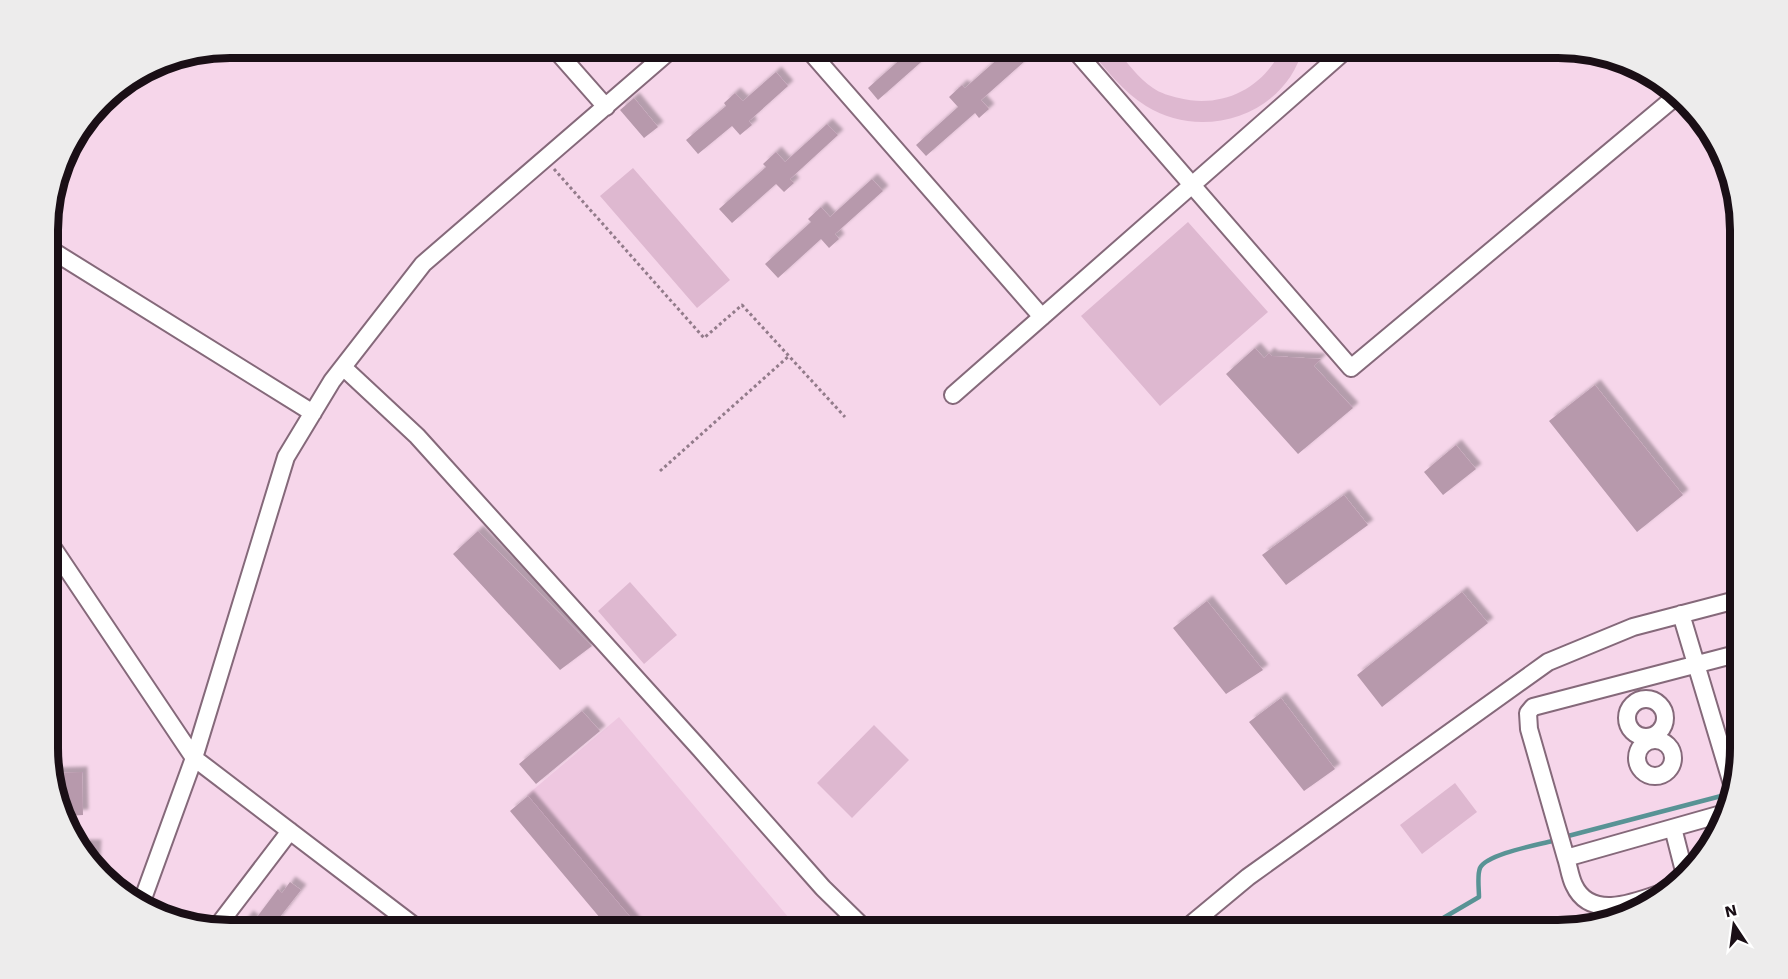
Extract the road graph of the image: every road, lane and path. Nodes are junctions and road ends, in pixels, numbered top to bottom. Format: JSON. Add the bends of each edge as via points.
{"nodes":[{"id":1,"x":564,"y":59,"type":"edge"},
{"id":2,"x":661,"y":59,"type":"edge"},
{"id":3,"x":817,"y":59,"type":"edge"},
{"id":4,"x":1083,"y":59,"type":"edge"},
{"id":5,"x":1335,"y":59,"type":"edge"},
{"id":6,"x":1670,"y":101,"type":"edge"},
{"id":7,"x":606,"y":107,"type":"junction"},
{"id":8,"x":545,"y":159,"type":"junction"},
{"id":9,"x":1192,"y":185,"type":"junction"},
{"id":10,"x":59,"y":255,"type":"edge"},
{"id":11,"x":1042,"y":317,"type":"junction"},
{"id":12,"x":789,"y":356,"type":"junction"},
{"id":13,"x":343,"y":367,"type":"junction"},
{"id":14,"x":953,"y":395,"type":"dead end"},
{"id":15,"x":313,"y":413,"type":"junction"},
{"id":16,"x":845,"y":417,"type":"dead end"},
{"id":17,"x":660,"y":471,"type":"dead end"},
{"id":18,"x":58,"y":556,"type":"edge"},
{"id":19,"x":1730,"y":602,"type":"edge"},
{"id":20,"x":1681,"y":614,"type":"junction"},
{"id":21,"x":1730,"y":656,"type":"edge"},
{"id":22,"x":1696,"y":664,"type":"junction"},
{"id":23,"x":1636,"y":681,"type":"junction"},
{"id":24,"x":1641,"y":700,"type":"junction"},
{"id":25,"x":194,"y":758,"type":"junction"},
{"id":26,"x":1728,"y":767,"type":"edge"},
{"id":27,"x":1715,"y":816,"type":"edge"},
{"id":28,"x":1673,"y":828,"type":"junction"},
{"id":29,"x":290,"y":831,"type":"junction"},
{"id":30,"x":1566,"y":858,"type":"junction"},
{"id":31,"x":1683,"y":866,"type":"edge"},
{"id":32,"x":144,"y":896,"type":"edge"},
{"id":33,"x":1640,"y":899,"type":"edge"},
{"id":34,"x":222,"y":920,"type":"edge"},
{"id":35,"x":407,"y":920,"type":"edge"},
{"id":36,"x":856,"y":920,"type":"edge"},
{"id":37,"x":1196,"y":920,"type":"edge"}],
"edges":[{"from":1,"to":7,"type":"street"},
{"from":2,"to":7,"type":"street"},
{"from":3,"to":11,"type":"street"},
{"from":4,"to":9,"type":"street"},
{"from":5,"to":9,"type":"street"},
{"from":6,"to":9,"type":"street","via":[[1351,368]]},
{"from":7,"to":8,"type":"street"},
{"from":8,"to":12,"type":"path","via":[[704,338],[742,305]]},
{"from":8,"to":13,"type":"street","via":[[423,264]]},
{"from":9,"to":11,"type":"street"},
{"from":10,"to":15,"type":"street"},
{"from":11,"to":14,"type":"street"},
{"from":12,"to":16,"type":"path"},
{"from":12,"to":17,"type":"path"},
{"from":13,"to":15,"type":"street"},
{"from":13,"to":36,"type":"street","via":[[417,436]]},
{"from":15,"to":25,"type":"street","via":[[286,458]]},
{"from":18,"to":25,"type":"street"},
{"from":19,"to":20,"type":"street"},
{"from":20,"to":22,"type":"street"},
{"from":20,"to":37,"type":"street","via":[[1633,627],[1548,662],[1248,877]]},
{"from":21,"to":22,"type":"street"},
{"from":22,"to":23,"type":"street"},
{"from":22,"to":26,"type":"street"},
{"from":23,"to":24,"type":"street"},
{"from":23,"to":30,"type":"street","via":[[1533,707],[1528,713],[1528,729]]},
{"from":24,"to":24,"type":"street","via":[[1628,710],[1627,722],[1633,732],[1651,739],[1663,726],[1664,714],[1653,700]]},
{"from":25,"to":29,"type":"street"},
{"from":25,"to":32,"type":"street"},
{"from":27,"to":28,"type":"street"},
{"from":28,"to":30,"type":"street"},
{"from":28,"to":31,"type":"street"},
{"from":29,"to":34,"type":"street"},
{"from":29,"to":35,"type":"street"},
{"from":30,"to":33,"type":"street","via":[[1581,896],[1598,907]]}]}
